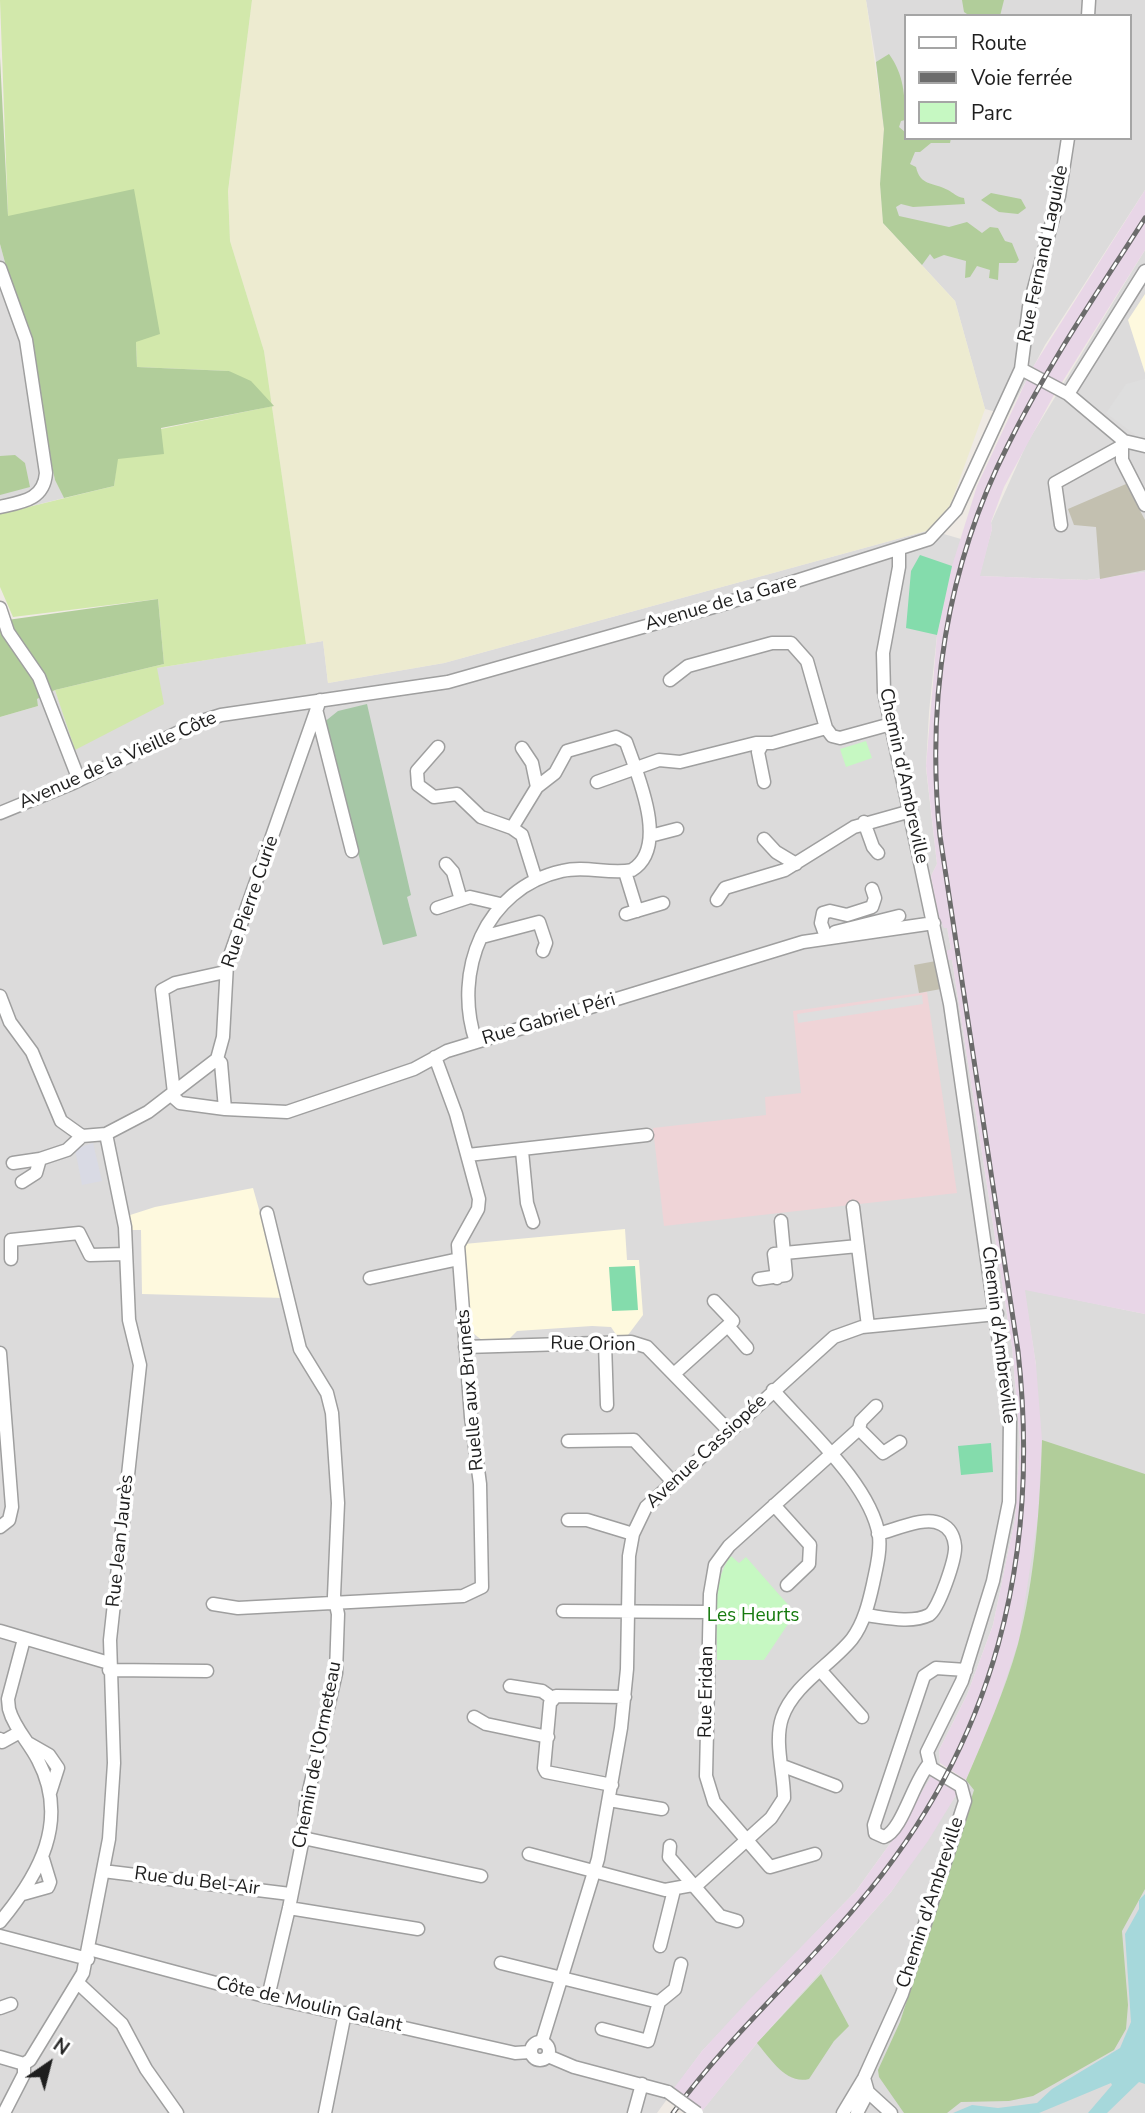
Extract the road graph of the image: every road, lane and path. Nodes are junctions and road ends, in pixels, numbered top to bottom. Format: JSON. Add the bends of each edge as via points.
{"nodes":[{"id":1,"x":1068,"y":140,"type":"edge"},
{"id":2,"x":0,"y":268,"type":"edge"},
{"id":3,"x":1145,"y":271,"type":"edge"},
{"id":4,"x":1021,"y":369,"type":"junction"},
{"id":5,"x":1068,"y":394,"type":"junction"},
{"id":6,"x":1122,"y":444,"type":"junction"},
{"id":7,"x":1145,"y":446,"type":"edge"},
{"id":8,"x":1145,"y":505,"type":"edge"},
{"id":9,"x":0,"y":507,"type":"edge"},
{"id":10,"x":1061,"y":525,"type":"dead end"},
{"id":11,"x":899,"y":550,"type":"junction"},
{"id":12,"x":0,"y":608,"type":"edge"},
{"id":13,"x":670,"y":680,"type":"dead end"},
{"id":14,"x":318,"y":706,"type":"junction"},
{"id":15,"x":891,"y":724,"type":"junction"},
{"id":16,"x":826,"y":728,"type":"junction"},
{"id":17,"x":763,"y":743,"type":"junction"},
{"id":18,"x":438,"y":747,"type":"dead end"},
{"id":19,"x":522,"y":748,"type":"dead end"},
{"id":20,"x":634,"y":767,"type":"junction"},
{"id":21,"x":79,"y":780,"type":"junction"},
{"id":22,"x":597,"y":782,"type":"dead end"},
{"id":23,"x":764,"y":782,"type":"dead end"},
{"id":24,"x":537,"y":787,"type":"junction"},
{"id":25,"x":911,"y":811,"type":"junction"},
{"id":26,"x":0,"y":813,"type":"edge"},
{"id":27,"x":864,"y":822,"type":"junction"},
{"id":28,"x":506,"y":826,"type":"junction"},
{"id":29,"x":677,"y":829,"type":"dead end"},
{"id":30,"x":650,"y":836,"type":"junction"},
{"id":31,"x":764,"y":839,"type":"dead end"},
{"id":32,"x":352,"y":851,"type":"dead end"},
{"id":33,"x":878,"y":853,"type":"dead end"},
{"id":34,"x":446,"y":864,"type":"dead end"},
{"id":35,"x":796,"y":864,"type":"junction"},
{"id":36,"x":625,"y":872,"type":"junction"},
{"id":37,"x":536,"y":880,"type":"junction"},
{"id":38,"x":872,"y":889,"type":"dead end"},
{"id":39,"x":461,"y":900,"type":"junction"},
{"id":40,"x":717,"y":900,"type":"dead end"},
{"id":41,"x":500,"y":904,"type":"junction"},
{"id":42,"x":663,"y":904,"type":"dead end"},
{"id":43,"x":437,"y":908,"type":"dead end"},
{"id":44,"x":899,"y":916,"type":"dead end"},
{"id":45,"x":934,"y":923,"type":"junction"},
{"id":46,"x":482,"y":937,"type":"junction"},
{"id":47,"x":826,"y":937,"type":"junction"},
{"id":48,"x":543,"y":951,"type":"dead end"},
{"id":49,"x":225,"y":972,"type":"junction"},
{"id":50,"x":0,"y":996,"type":"edge"},
{"id":51,"x":3,"y":1011,"type":"edge"},
{"id":52,"x":477,"y":1042,"type":"junction"},
{"id":53,"x":435,"y":1057,"type":"junction"},
{"id":54,"x":217,"y":1059,"type":"junction"},
{"id":55,"x":173,"y":1094,"type":"junction"},
{"id":56,"x":225,"y":1109,"type":"junction"},
{"id":57,"x":106,"y":1134,"type":"junction"},
{"id":58,"x":647,"y":1135,"type":"dead end"},
{"id":59,"x":82,"y":1136,"type":"junction"},
{"id":60,"x":522,"y":1151,"type":"junction"},
{"id":61,"x":468,"y":1155,"type":"junction"},
{"id":62,"x":40,"y":1159,"type":"junction"},
{"id":63,"x":13,"y":1163,"type":"dead end"},
{"id":64,"x":22,"y":1181,"type":"dead end"},
{"id":65,"x":853,"y":1207,"type":"dead end"},
{"id":66,"x":267,"y":1213,"type":"dead end"},
{"id":67,"x":533,"y":1222,"type":"dead end"},
{"id":68,"x":780,"y":1222,"type":"dead end"},
{"id":69,"x":6,"y":1240,"type":"edge"},
{"id":70,"x":858,"y":1246,"type":"junction"},
{"id":71,"x":126,"y":1254,"type":"junction"},
{"id":72,"x":785,"y":1254,"type":"junction"},
{"id":73,"x":11,"y":1259,"type":"dead end"},
{"id":74,"x":459,"y":1259,"type":"junction"},
{"id":75,"x":370,"y":1278,"type":"dead end"},
{"id":76,"x":759,"y":1279,"type":"dead end"},
{"id":77,"x":715,"y":1301,"type":"dead end"},
{"id":78,"x":997,"y":1314,"type":"junction"},
{"id":79,"x":728,"y":1326,"type":"junction"},
{"id":80,"x":868,"y":1326,"type":"junction"},
{"id":81,"x":605,"y":1343,"type":"junction"},
{"id":82,"x":465,"y":1347,"type":"junction"},
{"id":83,"x":747,"y":1349,"type":"dead end"},
{"id":84,"x":0,"y":1353,"type":"edge"},
{"id":85,"x":675,"y":1374,"type":"junction"},
{"id":86,"x":773,"y":1390,"type":"junction"},
{"id":87,"x":607,"y":1405,"type":"dead end"},
{"id":88,"x":877,"y":1406,"type":"dead end"},
{"id":89,"x":859,"y":1429,"type":"junction"},
{"id":90,"x":728,"y":1430,"type":"junction"},
{"id":91,"x":568,"y":1441,"type":"dead end"},
{"id":92,"x":900,"y":1442,"type":"dead end"},
{"id":93,"x":831,"y":1455,"type":"junction"},
{"id":94,"x":672,"y":1481,"type":"junction"},
{"id":95,"x":774,"y":1505,"type":"junction"},
{"id":96,"x":568,"y":1520,"type":"dead end"},
{"id":97,"x":0,"y":1527,"type":"edge"},
{"id":98,"x":633,"y":1534,"type":"junction"},
{"id":99,"x":878,"y":1534,"type":"junction"},
{"id":100,"x":787,"y":1585,"type":"dead end"},
{"id":101,"x":336,"y":1601,"type":"junction"},
{"id":102,"x":213,"y":1604,"type":"dead end"},
{"id":103,"x":563,"y":1611,"type":"dead end"},
{"id":104,"x":627,"y":1612,"type":"junction"},
{"id":105,"x":709,"y":1612,"type":"junction"},
{"id":106,"x":865,"y":1615,"type":"junction"},
{"id":107,"x":0,"y":1631,"type":"edge"},
{"id":108,"x":24,"y":1639,"type":"junction"},
{"id":109,"x":109,"y":1666,"type":"junction"},
{"id":110,"x":966,"y":1670,"type":"junction"},
{"id":111,"x":207,"y":1671,"type":"dead end"},
{"id":112,"x":821,"y":1671,"type":"junction"},
{"id":113,"x":510,"y":1686,"type":"dead end"},
{"id":114,"x":625,"y":1697,"type":"junction"},
{"id":115,"x":552,"y":1698,"type":"junction"},
{"id":116,"x":9,"y":1709,"type":"junction"},
{"id":117,"x":474,"y":1717,"type":"dead end"},
{"id":118,"x":862,"y":1717,"type":"dead end"},
{"id":119,"x":0,"y":1722,"type":"edge"},
{"id":120,"x":20,"y":1732,"type":"junction"},
{"id":121,"x":548,"y":1737,"type":"junction"},
{"id":122,"x":0,"y":1739,"type":"edge"},
{"id":123,"x":929,"y":1764,"type":"junction"},
{"id":124,"x":783,"y":1766,"type":"junction"},
{"id":125,"x":612,"y":1785,"type":"junction"},
{"id":126,"x":836,"y":1786,"type":"dead end"},
{"id":127,"x":609,"y":1800,"type":"junction"},
{"id":128,"x":662,"y":1809,"type":"dead end"},
{"id":129,"x":303,"y":1838,"type":"junction"},
{"id":130,"x":747,"y":1840,"type":"junction"},
{"id":131,"x":670,"y":1846,"type":"dead end"},
{"id":132,"x":529,"y":1854,"type":"dead end"},
{"id":133,"x":815,"y":1854,"type":"dead end"},
{"id":134,"x":103,"y":1871,"type":"junction"},
{"id":135,"x":594,"y":1871,"type":"junction"},
{"id":136,"x":481,"y":1876,"type":"dead end"},
{"id":137,"x":694,"y":1886,"type":"junction"},
{"id":138,"x":674,"y":1890,"type":"junction"},
{"id":139,"x":290,"y":1894,"type":"junction"},
{"id":140,"x":289,"y":1908,"type":"junction"},
{"id":141,"x":737,"y":1921,"type":"dead end"},
{"id":142,"x":0,"y":1922,"type":"edge"},
{"id":143,"x":0,"y":1928,"type":"edge"},
{"id":144,"x":418,"y":1929,"type":"dead end"},
{"id":145,"x":0,"y":1937,"type":"edge"},
{"id":146,"x":660,"y":1946,"type":"dead end"},
{"id":147,"x":88,"y":1954,"type":"junction"},
{"id":148,"x":501,"y":1963,"type":"dead end"},
{"id":149,"x":681,"y":1964,"type":"dead end"},
{"id":150,"x":561,"y":1978,"type":"junction"},
{"id":151,"x":78,"y":1983,"type":"junction"},
{"id":152,"x":268,"y":1997,"type":"junction"},
{"id":153,"x":659,"y":2002,"type":"junction"},
{"id":154,"x":345,"y":2013,"type":"junction"},
{"id":155,"x":602,"y":2029,"type":"dead end"},
{"id":156,"x":542,"y":2041,"type":"junction"},
{"id":157,"x":530,"y":2052,"type":"junction"},
{"id":158,"x":548,"y":2056,"type":"junction"},
{"id":159,"x":0,"y":2057,"type":"edge"},
{"id":160,"x":24,"y":2064,"type":"junction"},
{"id":161,"x":864,"y":2078,"type":"junction"},
{"id":162,"x":642,"y":2084,"type":"junction"},
{"id":163,"x":868,"y":2092,"type":"junction"},
{"id":164,"x":4,"y":2113,"type":"edge"},
{"id":165,"x":177,"y":2113,"type":"edge"},
{"id":166,"x":325,"y":2113,"type":"edge"},
{"id":167,"x":634,"y":2113,"type":"edge"},
{"id":168,"x":697,"y":2113,"type":"edge"},
{"id":169,"x":843,"y":2113,"type":"edge"},
{"id":170,"x":857,"y":2113,"type":"edge"},
{"id":171,"x":891,"y":2113,"type":"edge"}],
"edges":[{"from":1,"to":4,"type":"street","name":"Rue Fernand Laguide","via":[[1059,196],[1027,318]]},
{"from":2,"to":9,"type":"street","via":[[26,340],[46,473],[42,489],[34,497]]},
{"from":3,"to":5,"type":"street"},
{"from":4,"to":5,"type":"street"},
{"from":4,"to":11,"type":"street","name":"Avenue de la Gare","via":[[951,518],[929,539]]},
{"from":5,"to":6,"type":"street"},
{"from":6,"to":7,"type":"street"},
{"from":6,"to":8,"type":"street","via":[[1122,460]]},
{"from":6,"to":10,"type":"street","via":[[1055,483]]},
{"from":11,"to":14,"type":"street","name":"Avenue de la Gare","via":[[448,682]]},
{"from":11,"to":15,"type":"street","name":"Chemin d'Ambreville","via":[[882,668]]},
{"from":12,"to":21,"type":"street","via":[[8,632],[39,677]]},
{"from":13,"to":16,"type":"street","via":[[688,666],[772,643],[792,643],[807,660]]},
{"from":14,"to":21,"type":"street","name":"Avenue de la Vieille Côte","via":[[202,721]]},
{"from":14,"to":32,"type":"street"},
{"from":14,"to":49,"type":"street","name":"Rue Pierre Curie"},
{"from":15,"to":16,"type":"street","via":[[840,737]]},
{"from":15,"to":25,"type":"street","name":"Chemin d'Ambreville"},
{"from":16,"to":17,"type":"street"},
{"from":17,"to":20,"type":"street"},
{"from":17,"to":23,"type":"street","via":[[758,752]]},
{"from":18,"to":28,"type":"street","via":[[417,771],[418,785],[434,797],[457,794],[477,814]]},
{"from":19,"to":24,"type":"street","via":[[532,763]]},
{"from":20,"to":22,"type":"street"},
{"from":20,"to":24,"type":"street","via":[[626,742],[616,737],[568,751],[555,773]]},
{"from":20,"to":30,"type":"street"},
{"from":21,"to":26,"type":"street","name":"Avenue de la Vieille Côte"},
{"from":24,"to":28,"type":"street"},
{"from":25,"to":27,"type":"street"},
{"from":25,"to":45,"type":"street","name":"Chemin d'Ambreville"},
{"from":27,"to":33,"type":"street"},
{"from":27,"to":35,"type":"street"},
{"from":28,"to":37,"type":"street","via":[[522,835]]},
{"from":29,"to":30,"type":"street"},
{"from":30,"to":36,"type":"street","via":[[645,858]]},
{"from":31,"to":35,"type":"street"},
{"from":34,"to":39,"type":"street"},
{"from":35,"to":40,"type":"street","via":[[725,888]]},
{"from":36,"to":37,"type":"street","via":[[583,868]]},
{"from":36,"to":42,"type":"street","via":[[631,912]]},
{"from":37,"to":41,"type":"street"},
{"from":38,"to":47,"type":"street","via":[[872,907],[847,915],[823,913]]},
{"from":39,"to":41,"type":"street"},
{"from":39,"to":43,"type":"street"},
{"from":41,"to":46,"type":"street"},
{"from":44,"to":47,"type":"street"},
{"from":45,"to":47,"type":"street","name":"Rue Gabriel Péri"},
{"from":45,"to":78,"type":"street","name":"Chemin d'Ambreville"},
{"from":46,"to":48,"type":"street","via":[[539,922],[547,943]]},
{"from":46,"to":52,"type":"street","via":[[467,991]]},
{"from":47,"to":52,"type":"street","name":"Rue Gabriel Péri"},
{"from":49,"to":54,"type":"street","name":"Rue Pierre Curie","via":[[223,1037]]},
{"from":49,"to":55,"type":"street","via":[[162,990]]},
{"from":50,"to":51,"type":"street"},
{"from":51,"to":59,"type":"street","via":[[32,1052],[61,1121]]},
{"from":52,"to":53,"type":"street","name":"Rue Gabriel Péri"},
{"from":53,"to":56,"type":"street","name":"Rue Gabriel Péri","via":[[287,1112]]},
{"from":53,"to":61,"type":"street","name":"Ruelle aux Brunets"},
{"from":54,"to":55,"type":"street"},
{"from":54,"to":56,"type":"street"},
{"from":55,"to":56,"type":"street","name":"Rue Gabriel Péri","via":[[180,1103]]},
{"from":55,"to":57,"type":"street"},
{"from":57,"to":59,"type":"street"},
{"from":57,"to":71,"type":"street","name":"Rue Jean Jaurès"},
{"from":58,"to":60,"type":"street"},
{"from":59,"to":62,"type":"street","via":[[67,1150]]},
{"from":60,"to":61,"type":"street"},
{"from":60,"to":67,"type":"street"},
{"from":61,"to":74,"type":"street","name":"Ruelle aux Brunets","via":[[479,1199],[478,1209],[461,1235]]},
{"from":62,"to":63,"type":"street"},
{"from":62,"to":64,"type":"street","via":[[36,1174]]},
{"from":65,"to":70,"type":"street"},
{"from":66,"to":101,"type":"street","name":"Chemin de l'Ormeteau","via":[[300,1349],[327,1394],[332,1413],[338,1503]]},
{"from":68,"to":72,"type":"street"},
{"from":69,"to":71,"type":"street","via":[[79,1233],[90,1255]]},
{"from":69,"to":73,"type":"street"},
{"from":70,"to":72,"type":"street"},
{"from":70,"to":80,"type":"street"},
{"from":71,"to":109,"type":"street","name":"Rue Jean Jaurès","via":[[129,1320],[140,1374]]},
{"from":72,"to":76,"type":"street","via":[[774,1254],[777,1278]]},
{"from":74,"to":75,"type":"street"},
{"from":74,"to":82,"type":"street","name":"Ruelle aux Brunets"},
{"from":77,"to":79,"type":"street","via":[[733,1321]]},
{"from":78,"to":80,"type":"street","name":"Avenue Cassiopée"},
{"from":78,"to":110,"type":"street","name":"Chemin d'Ambreville","via":[[1010,1419],[1009,1502],[993,1581]]},
{"from":79,"to":83,"type":"street"},
{"from":79,"to":85,"type":"street"},
{"from":80,"to":86,"type":"street","name":"Avenue Cassiopée","via":[[834,1337]]},
{"from":81,"to":82,"type":"street","name":"Rue Orion"},
{"from":81,"to":85,"type":"street","name":"Rue Orion","via":[[647,1347]]},
{"from":81,"to":87,"type":"street"},
{"from":82,"to":101,"type":"street","name":"Ruelle aux Brunets","via":[[480,1484],[482,1587],[463,1596]]},
{"from":84,"to":97,"type":"street","via":[[12,1507],[9,1520]]},
{"from":85,"to":90,"type":"street","name":"Rue Orion"},
{"from":86,"to":90,"type":"street","name":"Avenue Cassiopée"},
{"from":86,"to":93,"type":"street"},
{"from":88,"to":89,"type":"street","name":"Rue Eridan"},
{"from":89,"to":92,"type":"street","via":[[883,1454]]},
{"from":89,"to":93,"type":"street","name":"Rue Eridan"},
{"from":90,"to":94,"type":"street","name":"Avenue Cassiopée"},
{"from":91,"to":94,"type":"street","via":[[634,1440]]},
{"from":93,"to":95,"type":"street","name":"Rue Eridan"},
{"from":93,"to":99,"type":"street","via":[[862,1494]]},
{"from":94,"to":98,"type":"street","name":"Avenue Cassiopée","via":[[646,1507]]},
{"from":95,"to":100,"type":"street","via":[[810,1545],[809,1564]]},
{"from":95,"to":105,"type":"street","name":"Rue Eridan","via":[[717,1560]]},
{"from":96,"to":98,"type":"street","via":[[587,1520]]},
{"from":98,"to":104,"type":"street","name":"Avenue Cassiopée"},
{"from":99,"to":106,"type":"street","via":[[877,1563]]},
{"from":99,"to":106,"type":"street","via":[[929,1521],[951,1532],[956,1548],[932,1614],[919,1619]]},
{"from":101,"to":102,"type":"street","via":[[238,1608]]},
{"from":101,"to":129,"type":"street","name":"Chemin de l'Ormeteau","via":[[336,1673],[306,1804]]},
{"from":103,"to":104,"type":"street"},
{"from":104,"to":105,"type":"street"},
{"from":104,"to":114,"type":"street","name":"Avenue Cassiopée"},
{"from":105,"to":130,"type":"street","name":"Rue Eridan","via":[[706,1784],[714,1802]]},
{"from":106,"to":112,"type":"street","via":[[854,1636]]},
{"from":107,"to":108,"type":"street"},
{"from":108,"to":109,"type":"street"},
{"from":108,"to":116,"type":"street"},
{"from":109,"to":111,"type":"street"},
{"from":109,"to":134,"type":"street","name":"Rue Jean Jaurès","via":[[114,1763]]},
{"from":110,"to":123,"type":"street","name":"Chemin d'Ambreville","via":[[929,1745]]},
{"from":110,"to":123,"type":"street","via":[[936,1668],[926,1673],[875,1833],[884,1837],[894,1831]]},
{"from":112,"to":118,"type":"street"},
{"from":112,"to":124,"type":"street","via":[[786,1708],[780,1733]]},
{"from":113,"to":115,"type":"street","via":[[542,1691]]},
{"from":114,"to":115,"type":"street"},
{"from":114,"to":125,"type":"street","name":"Avenue Cassiopée"},
{"from":115,"to":121,"type":"street"},
{"from":116,"to":119,"type":"street"},
{"from":116,"to":120,"type":"street"},
{"from":117,"to":121,"type":"street","via":[[486,1724]]},
{"from":120,"to":122,"type":"street"},
{"from":120,"to":142,"type":"street","via":[[43,1769],[50,1793],[50,1838],[23,1894]]},
{"from":121,"to":125,"type":"street","via":[[546,1772]]},
{"from":123,"to":161,"type":"street","name":"Chemin d'Ambreville","via":[[961,1786],[966,1799],[902,1994]]},
{"from":124,"to":126,"type":"street"},
{"from":124,"to":130,"type":"street","via":[[781,1806]]},
{"from":125,"to":127,"type":"street","name":"Avenue Cassiopée"},
{"from":127,"to":128,"type":"street"},
{"from":127,"to":135,"type":"street","name":"Avenue Cassiopée"},
{"from":129,"to":136,"type":"street"},
{"from":129,"to":139,"type":"street","name":"Chemin de l'Ormeteau"},
{"from":130,"to":133,"type":"street","name":"Rue Eridan","via":[[772,1867]]},
{"from":130,"to":137,"type":"street"},
{"from":131,"to":137,"type":"street","via":[[669,1857]]},
{"from":132,"to":135,"type":"street"},
{"from":134,"to":139,"type":"street","name":"Rue du Bel-Air"},
{"from":134,"to":147,"type":"street","name":"Rue Jean Jaurès"},
{"from":135,"to":138,"type":"street"},
{"from":135,"to":150,"type":"street","name":"Avenue Cassiopée"},
{"from":137,"to":138,"type":"street"},
{"from":137,"to":141,"type":"street","via":[[720,1916]]},
{"from":138,"to":146,"type":"street"},
{"from":139,"to":140,"type":"street","name":"Chemin de l'Ormeteau"},
{"from":140,"to":144,"type":"street"},
{"from":140,"to":152,"type":"street","name":"Chemin de l'Ormeteau"},
{"from":143,"to":145,"type":"street"},
{"from":145,"to":147,"type":"street","name":"Côte de Moulin Galant"},
{"from":147,"to":151,"type":"street","name":"Rue Jean Jaurès"},
{"from":147,"to":152,"type":"street","name":"Côte de Moulin Galant"},
{"from":148,"to":150,"type":"street"},
{"from":149,"to":153,"type":"street","via":[[675,1989]]},
{"from":150,"to":153,"type":"street"},
{"from":150,"to":156,"type":"street","name":"Avenue Cassiopée"},
{"from":151,"to":160,"type":"street","name":"Rue Jean Jaurès"},
{"from":151,"to":165,"type":"street","via":[[122,2024]]},
{"from":152,"to":154,"type":"street","name":"Côte de Moulin Galant"},
{"from":153,"to":155,"type":"street","via":[[649,2041]]},
{"from":154,"to":157,"type":"street","name":"Côte de Moulin Galant","via":[[515,2053]]},
{"from":154,"to":166,"type":"street"},
{"from":156,"to":157,"type":"street","via":[[534,2043]]},
{"from":156,"to":158,"type":"street"},
{"from":157,"to":158,"type":"street","name":"Côte de Moulin Galant","via":[[539,2060]]},
{"from":158,"to":162,"type":"street","name":"Côte de Moulin Galant"},
{"from":159,"to":160,"type":"street"},
{"from":160,"to":164,"type":"street","name":"Rue Jean Jaurès","via":[[24,2074]]},
{"from":161,"to":163,"type":"street"},
{"from":161,"to":169,"type":"street"},
{"from":162,"to":167,"type":"street"},
{"from":162,"to":168,"type":"street","name":"Côte de Moulin Galant","bridge":true,"via":[[668,2092]]},
{"from":163,"to":170,"type":"street"},
{"from":163,"to":171,"type":"street"}]}
